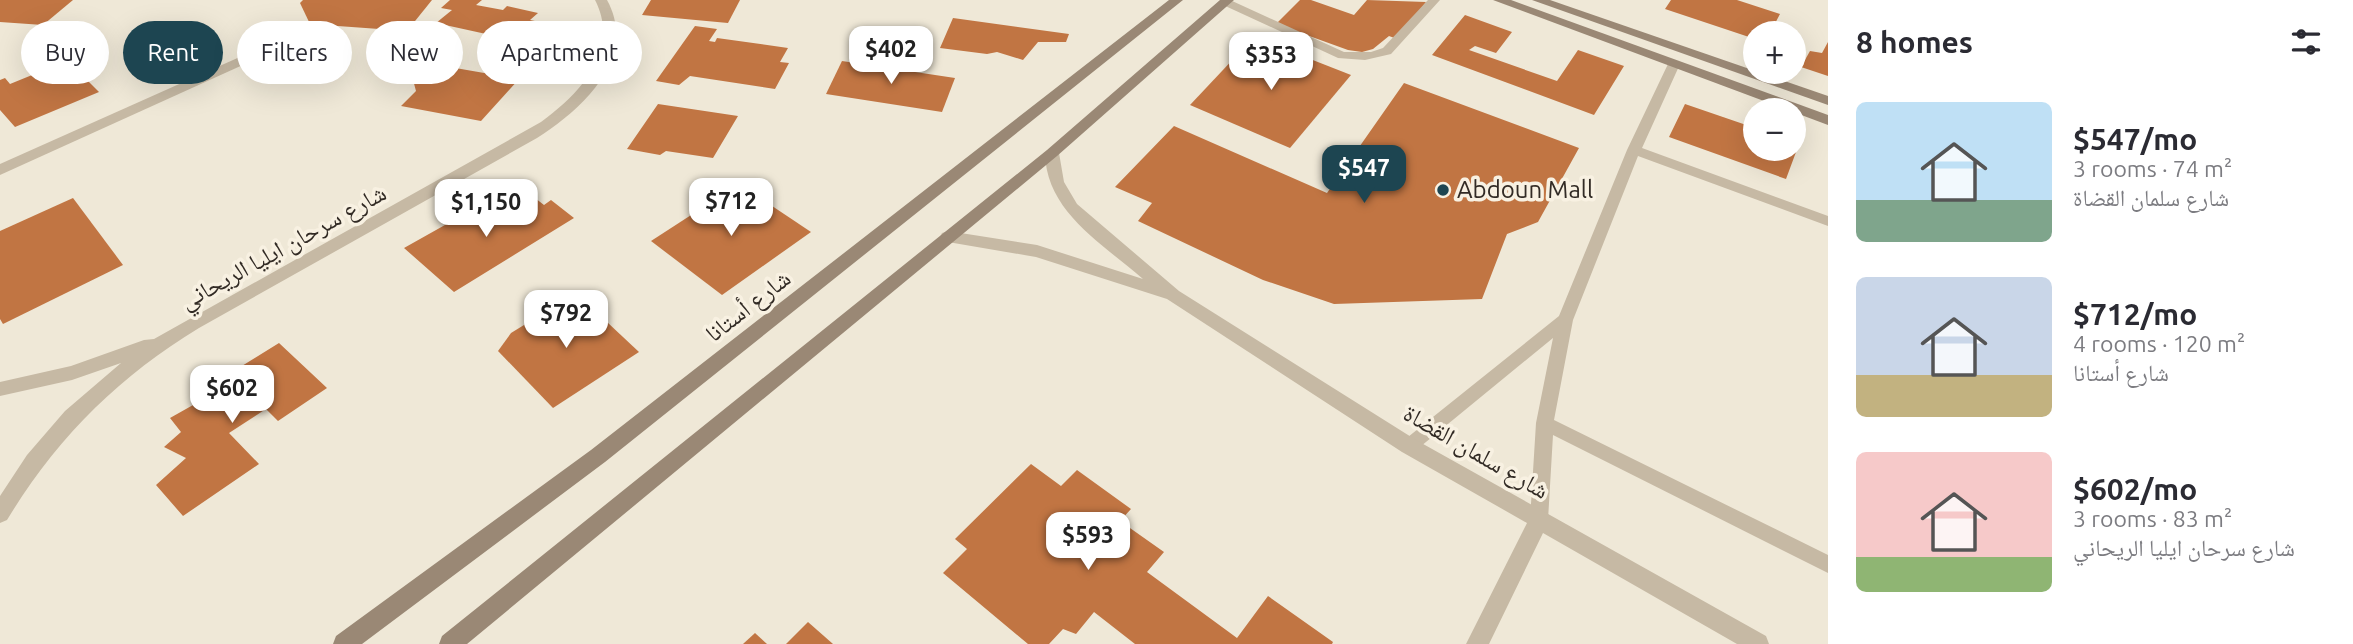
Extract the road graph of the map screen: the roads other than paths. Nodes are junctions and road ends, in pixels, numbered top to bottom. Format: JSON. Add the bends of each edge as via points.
{"nodes":[{"id":1,"x":601,"y":0,"type":"edge"},
{"id":2,"x":1177,"y":0,"type":"edge"},
{"id":3,"x":1434,"y":0,"type":"edge"},
{"id":4,"x":1499,"y":0,"type":"edge"},
{"id":5,"x":1538,"y":0,"type":"edge"},
{"id":6,"x":1226,"y":1,"type":"edge"},
{"id":7,"x":237,"y":62,"type":"edge"},
{"id":8,"x":1674,"y":64,"type":"junction"},
{"id":9,"x":1828,"y":102,"type":"edge"},
{"id":10,"x":1828,"y":120,"type":"edge"},
{"id":11,"x":1634,"y":150,"type":"junction"},
{"id":12,"x":1052,"y":153,"type":"junction"},
{"id":13,"x":0,"y":170,"type":"edge"},
{"id":14,"x":1828,"y":221,"type":"edge"},
{"id":15,"x":948,"y":237,"type":"junction"},
{"id":16,"x":1173,"y":295,"type":"junction"},
{"id":17,"x":1565,"y":320,"type":"junction"},
{"id":18,"x":167,"y":339,"type":"junction"},
{"id":19,"x":0,"y":389,"type":"edge"},
{"id":20,"x":1545,"y":423,"type":"junction"},
{"id":21,"x":1409,"y":446,"type":"junction"},
{"id":22,"x":0,"y":514,"type":"edge"},
{"id":23,"x":1539,"y":520,"type":"junction"},
{"id":24,"x":1828,"y":565,"type":"edge"},
{"id":25,"x":344,"y":644,"type":"edge"},
{"id":26,"x":450,"y":644,"type":"edge"},
{"id":27,"x":1477,"y":644,"type":"edge"},
{"id":28,"x":1758,"y":644,"type":"edge"}],
"edges":[{"from":1,"to":18,"type":"street","name":"شارع سرحان ايليا الريحاني","via":[[609,23],[605,61],[583,95],[564,111],[508,148]]},
{"from":2,"to":25,"type":"street","name":"شارع أستانا","via":[[598,456]]},
{"from":3,"to":6,"type":"lane","via":[[1377,56],[1342,55]]},
{"from":4,"to":8,"type":"street"},
{"from":5,"to":9,"type":"street"},
{"from":6,"to":12,"type":"street"},
{"from":7,"to":13,"type":"street"},
{"from":8,"to":10,"type":"street"},
{"from":8,"to":11,"type":"lane"},
{"from":11,"to":14,"type":"lane"},
{"from":11,"to":17,"type":"lane"},
{"from":12,"to":15,"type":"street"},
{"from":12,"to":16,"type":"street","name":"شارع سلمان القضاة","via":[[1052,171],[1071,208]]},
{"from":15,"to":16,"type":"street","name":"شارع سلمان القضاة","via":[[1037,251]]},
{"from":15,"to":26,"type":"street"},
{"from":16,"to":21,"type":"street","name":"شارع سلمان القضاة"},
{"from":17,"to":20,"type":"lane"},
{"from":17,"to":21,"type":"lane"},
{"from":18,"to":19,"type":"street","name":"شارع سرحان ايليا الريحاني","via":[[72,373]]},
{"from":18,"to":22,"type":"street","name":"شارع سرحان ايليا الريحاني","via":[[104,385],[57,429]]},
{"from":20,"to":23,"type":"lane"},
{"from":20,"to":24,"type":"lane"},
{"from":21,"to":23,"type":"street","name":"شارع سلمان القضاة"},
{"from":23,"to":27,"type":"street"},
{"from":23,"to":28,"type":"street","name":"شارع سلمان القضاة"}]}
